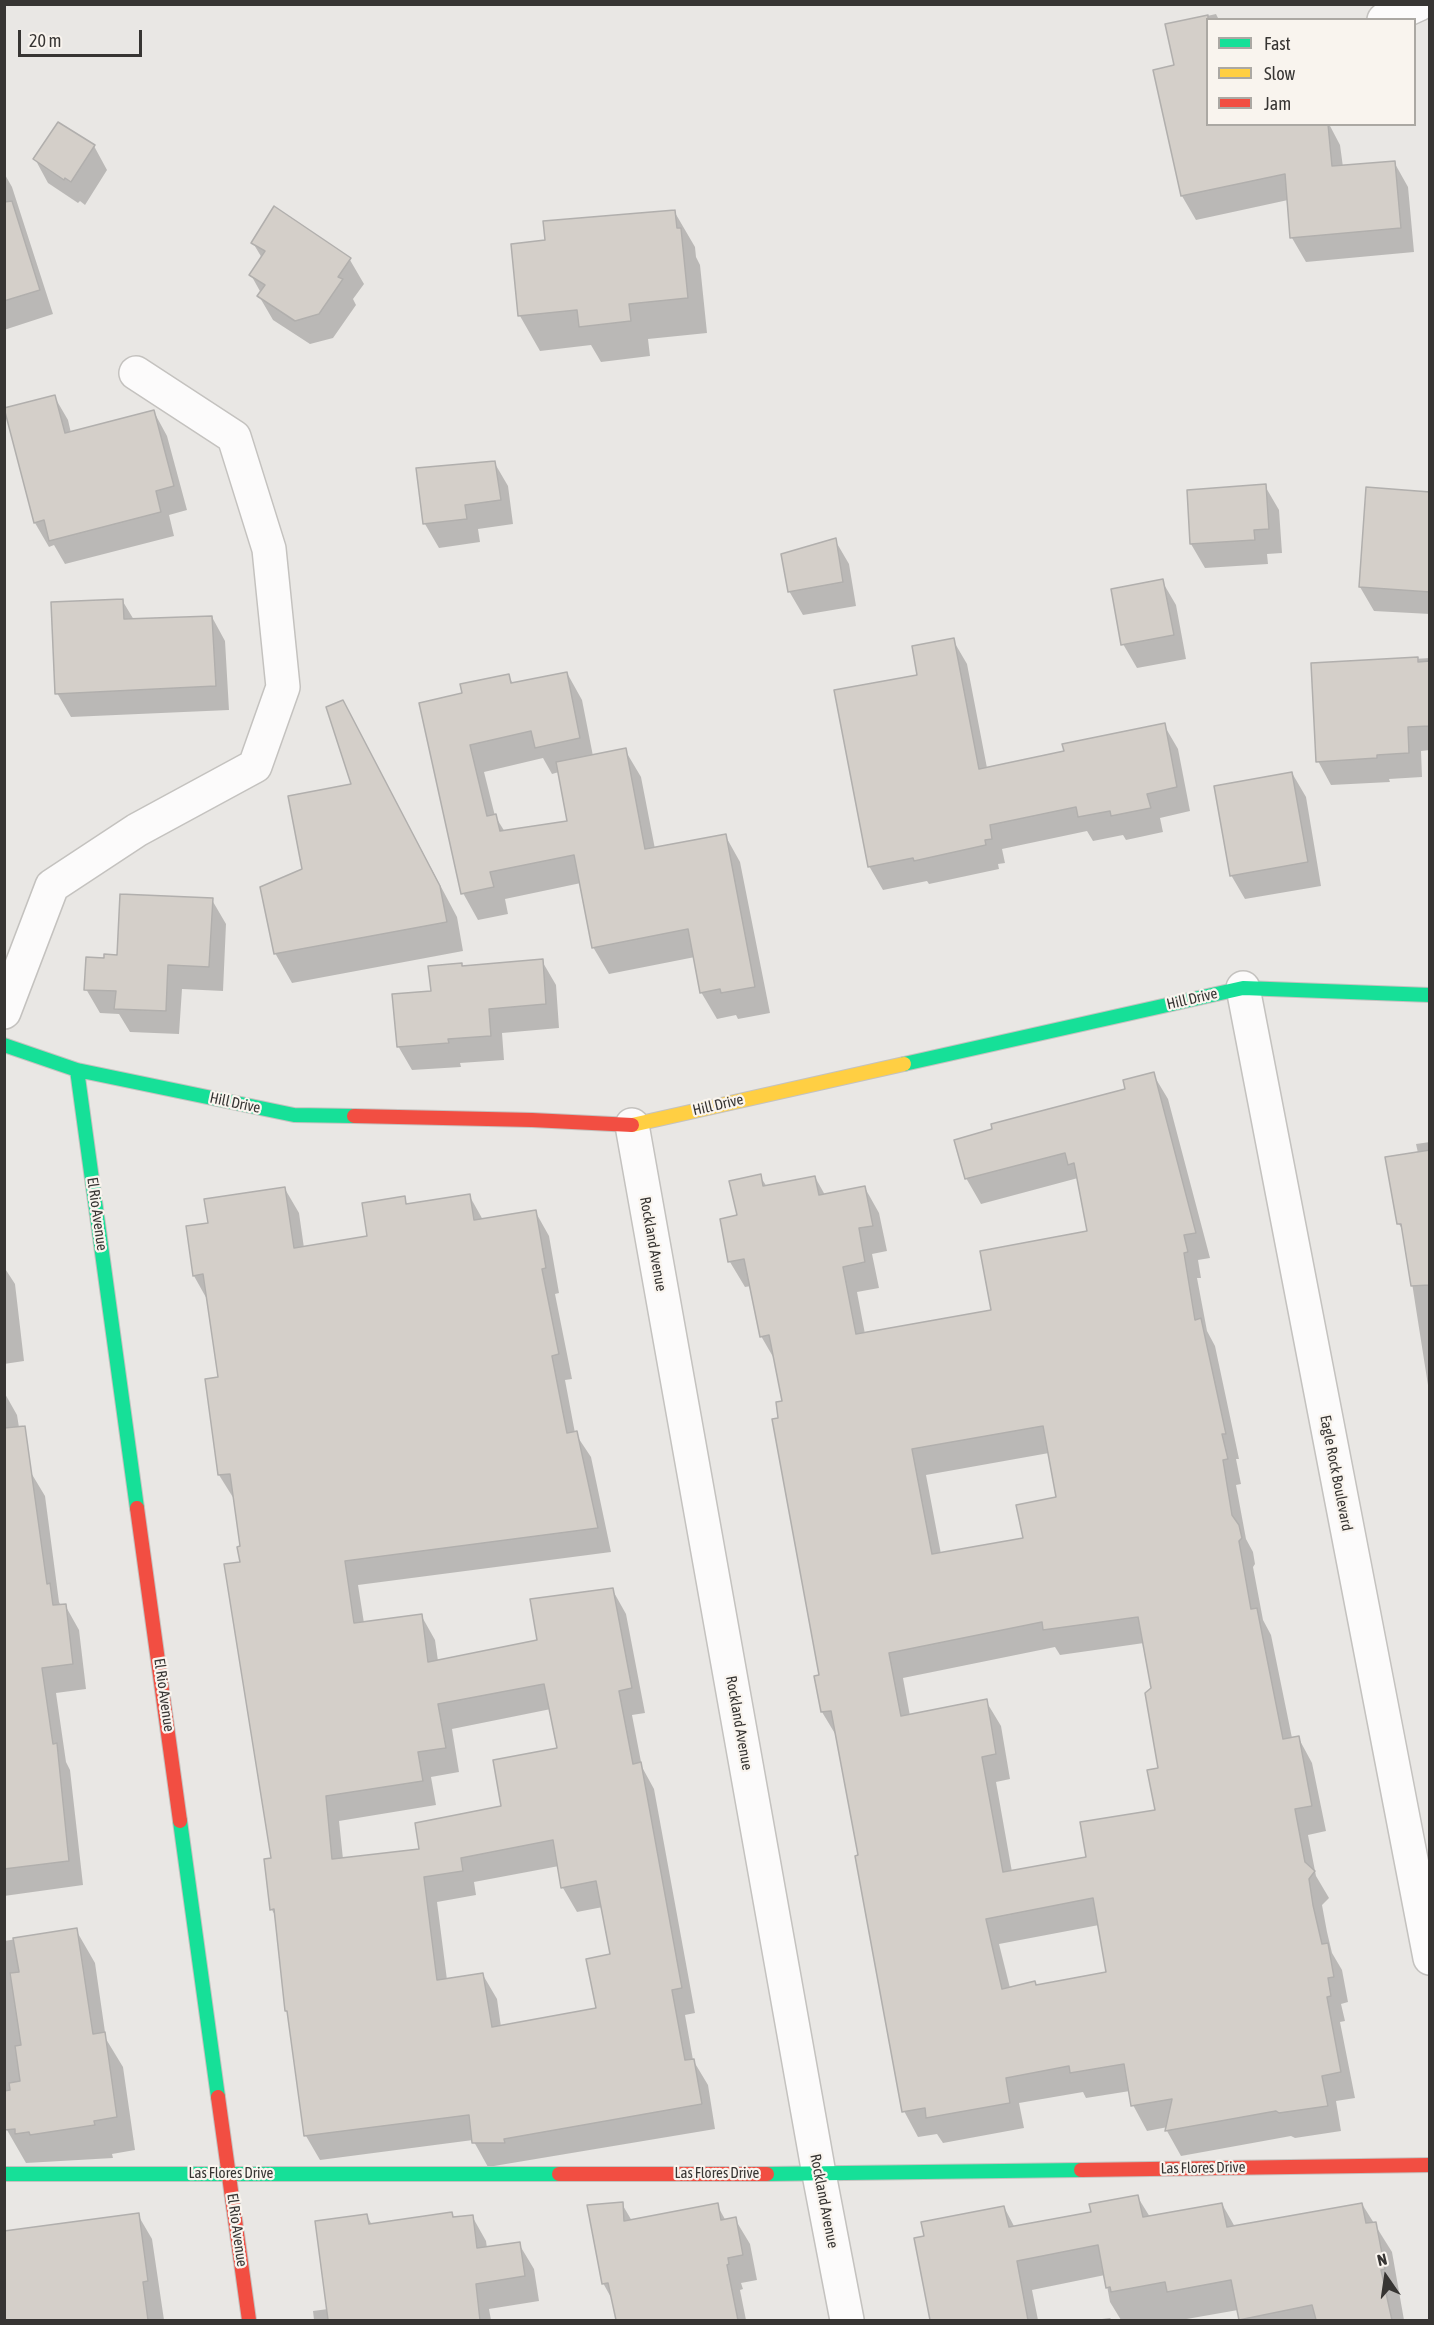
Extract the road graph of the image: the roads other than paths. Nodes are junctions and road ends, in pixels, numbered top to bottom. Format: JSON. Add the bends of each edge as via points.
{"nodes":[{"id":1,"x":1419,"y":4,"type":"edge"},
{"id":2,"x":1388,"y":18,"type":"edge"},
{"id":3,"x":136,"y":373,"type":"dead end"},
{"id":4,"x":1243,"y":988,"type":"junction"},
{"id":5,"x":1430,"y":995,"type":"edge"},
{"id":6,"x":4,"y":1012,"type":"edge"},
{"id":7,"x":4,"y":1045,"type":"edge"},
{"id":8,"x":77,"y":1070,"type":"junction"},
{"id":9,"x":632,"y":1125,"type":"junction"},
{"id":10,"x":1430,"y":1958,"type":"edge"},
{"id":11,"x":1430,"y":2165,"type":"edge"},
{"id":12,"x":229,"y":2173,"type":"junction"},
{"id":13,"x":4,"y":2174,"type":"edge"},
{"id":14,"x":819,"y":2174,"type":"junction"},
{"id":15,"x":249,"y":2320,"type":"edge"},
{"id":16,"x":847,"y":2320,"type":"edge"}],
"edges":[{"from":1,"to":2,"type":"street"},
{"from":3,"to":6,"type":"street","via":[[234,437],[269,549],[283,687],[255,766],[137,830],[52,886]]},
{"from":4,"to":5,"type":"street","name":"Hill Drive"},
{"from":4,"to":9,"type":"street","name":"Hill Drive"},
{"from":4,"to":10,"type":"street","name":"Eagle Rock Boulevard"},
{"from":7,"to":8,"type":"street","name":"Hill Drive"},
{"from":8,"to":9,"type":"street","name":"Hill Drive","via":[[294,1115]]},
{"from":8,"to":12,"type":"street","name":"El Rio Avenue"},
{"from":9,"to":14,"type":"street","name":"Rockland Avenue"},
{"from":11,"to":14,"type":"street","name":"Las Flores Drive"},
{"from":12,"to":13,"type":"street","name":"Las Flores Drive"},
{"from":12,"to":14,"type":"street","name":"Las Flores Drive"},
{"from":12,"to":15,"type":"street","name":"El Rio Avenue"},
{"from":14,"to":16,"type":"street","name":"Rockland Avenue"}]}
